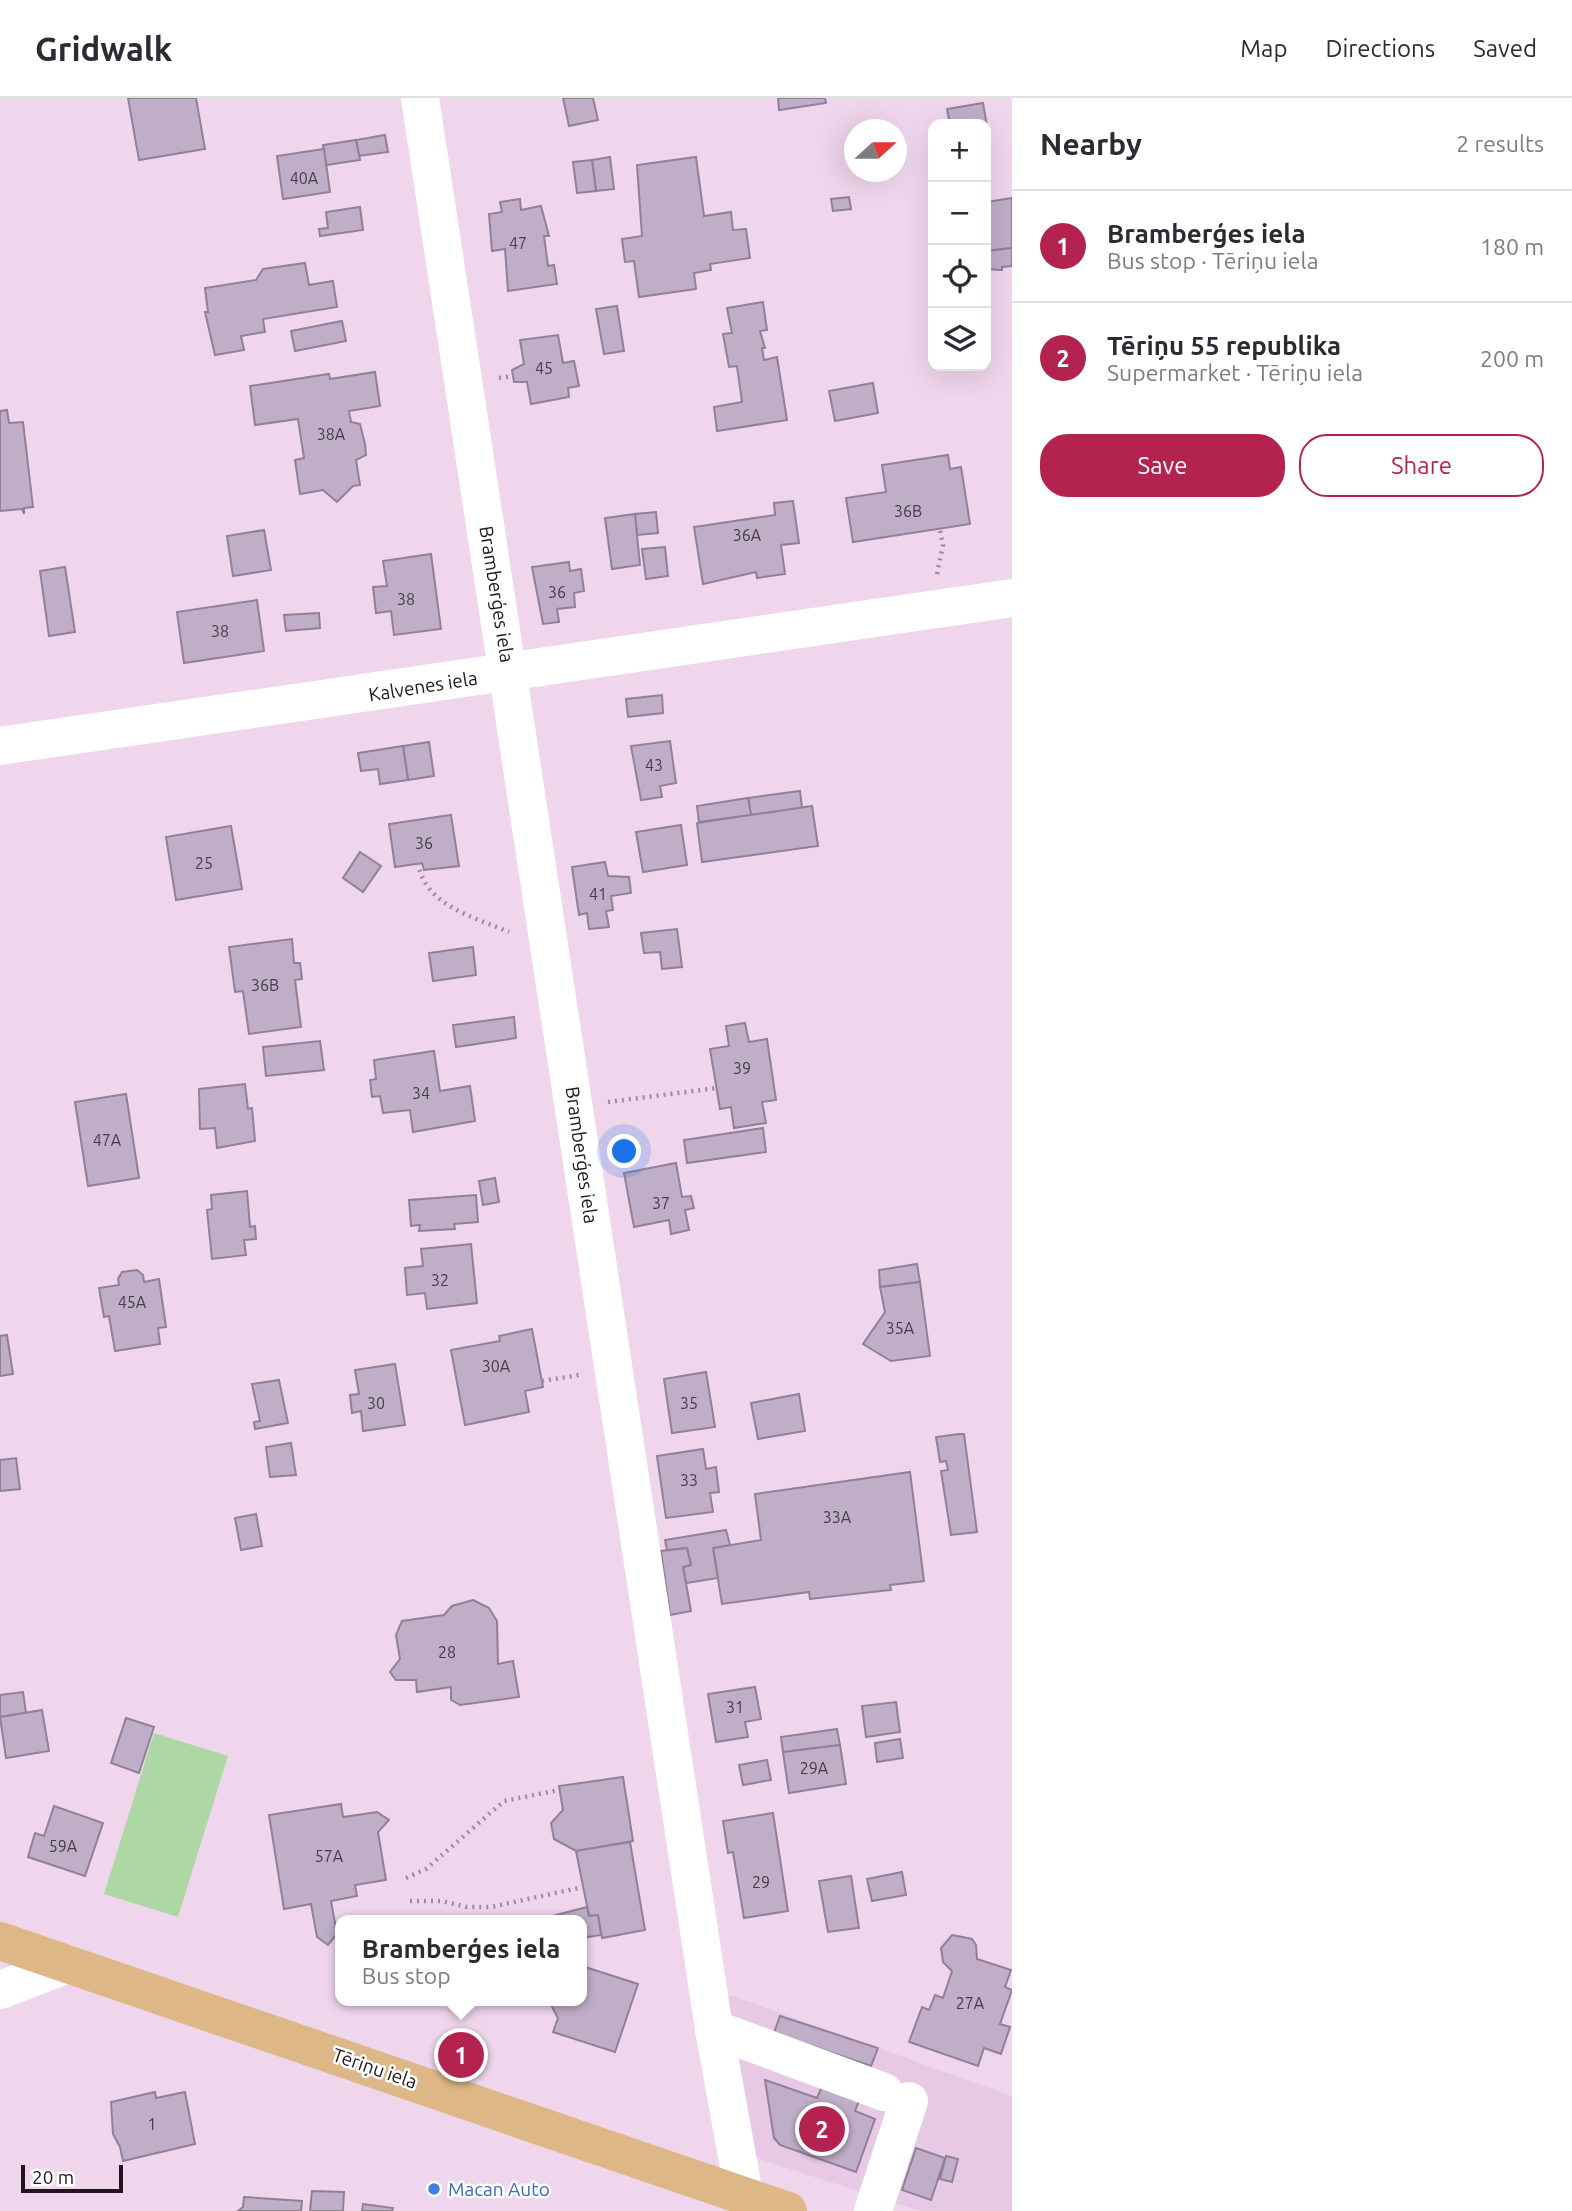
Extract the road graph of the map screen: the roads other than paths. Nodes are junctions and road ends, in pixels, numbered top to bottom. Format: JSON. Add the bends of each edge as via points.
{"nodes":[{"id":1,"x":419,"y":98,"type":"edge"},
{"id":2,"x":1012,"y":598,"type":"edge"},
{"id":3,"x":509,"y":673,"type":"junction"},
{"id":4,"x":0,"y":746,"type":"edge"},
{"id":5,"x":0,"y":1941,"type":"edge"},
{"id":6,"x":68,"y":1964,"type":"junction"},
{"id":7,"x":0,"y":1990,"type":"edge"},
{"id":8,"x":714,"y":2029,"type":"junction"},
{"id":9,"x":745,"y":2203,"type":"edge"},
{"id":10,"x":788,"y":2211,"type":"edge"},
{"id":11,"x":873,"y":2211,"type":"edge"}],
"edges":[{"from":1,"to":3,"type":"street","name":"Bramberģes iela"},
{"from":2,"to":3,"type":"street","name":"Kalvenes iela"},
{"from":3,"to":4,"type":"street","name":"Kalvenes iela"},
{"from":3,"to":8,"type":"street","name":"Bramberģes iela"},
{"from":5,"to":6,"type":"main road","name":"Tēriņu iela"},
{"from":6,"to":7,"type":"street"},
{"from":6,"to":9,"type":"main road","name":"Tēriņu iela"},
{"from":8,"to":9,"type":"street","name":"Bramberģes iela"},
{"from":8,"to":11,"type":"street","via":[[896,2097]]},
{"from":9,"to":10,"type":"main road","name":"Tēriņu iela"}]}
